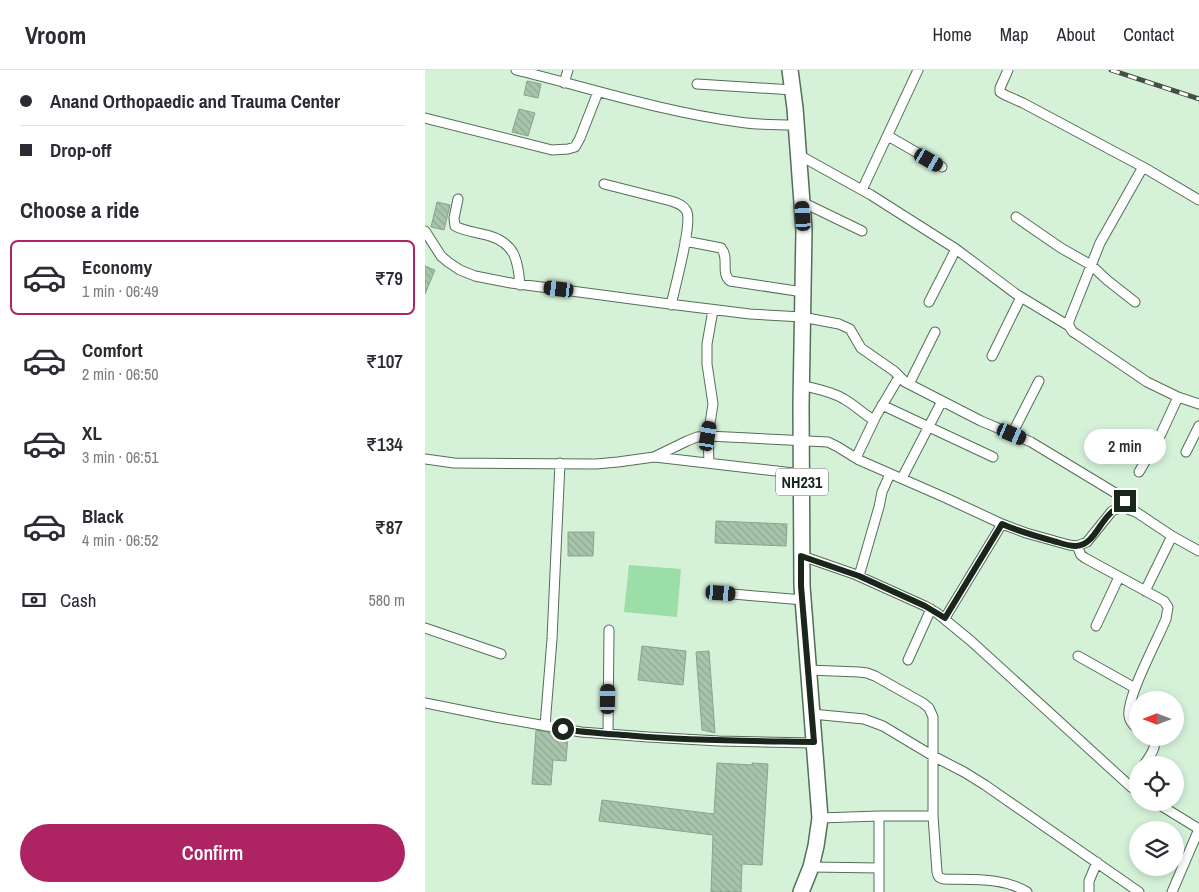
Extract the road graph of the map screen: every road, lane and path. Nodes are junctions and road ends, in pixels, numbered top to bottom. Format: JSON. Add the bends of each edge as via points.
{"nodes":[{"id":1,"x":516,"y":70,"type":"edge"},
{"id":2,"x":568,"y":70,"type":"edge"},
{"id":3,"x":790,"y":70,"type":"edge"},
{"id":4,"x":918,"y":70,"type":"edge"},
{"id":5,"x":1008,"y":70,"type":"edge"},
{"id":6,"x":529,"y":72,"type":"edge"},
{"id":7,"x":564,"y":82,"type":"junction"},
{"id":8,"x":697,"y":84,"type":"dead end"},
{"id":9,"x":793,"y":90,"type":"junction"},
{"id":10,"x":598,"y":92,"type":"junction"},
{"id":11,"x":425,"y":118,"type":"edge"},
{"id":12,"x":797,"y":126,"type":"junction"},
{"id":13,"x":888,"y":136,"type":"junction"},
{"id":14,"x":799,"y":155,"type":"junction"},
{"id":15,"x":942,"y":167,"type":"dead end"},
{"id":16,"x":1143,"y":167,"type":"junction"},
{"id":17,"x":605,"y":184,"type":"dead end"},
{"id":18,"x":862,"y":190,"type":"junction"},
{"id":19,"x":458,"y":199,"type":"dead end"},
{"id":20,"x":1199,"y":200,"type":"edge"},
{"id":21,"x":802,"y":202,"type":"junction"},
{"id":22,"x":1016,"y":217,"type":"dead end"},
{"id":23,"x":862,"y":230,"type":"dead end"},
{"id":24,"x":425,"y":231,"type":"edge"},
{"id":25,"x":685,"y":241,"type":"junction"},
{"id":26,"x":956,"y":249,"type":"junction"},
{"id":27,"x":1091,"y":265,"type":"junction"},
{"id":28,"x":520,"y":285,"type":"junction"},
{"id":29,"x":803,"y":292,"type":"junction"},
{"id":30,"x":1021,"y":297,"type":"junction"},
{"id":31,"x":929,"y":302,"type":"dead end"},
{"id":32,"x":1135,"y":302,"type":"dead end"},
{"id":33,"x":671,"y":305,"type":"junction"},
{"id":34,"x":713,"y":310,"type":"junction"},
{"id":35,"x":802,"y":317,"type":"junction"},
{"id":36,"x":1069,"y":326,"type":"junction"},
{"id":37,"x":935,"y":332,"type":"dead end"},
{"id":38,"x":992,"y":356,"type":"dead end"},
{"id":39,"x":899,"y":377,"type":"junction"},
{"id":40,"x":1039,"y":381,"type":"dead end"},
{"id":41,"x":909,"y":384,"type":"junction"},
{"id":42,"x":801,"y":385,"type":"junction"},
{"id":43,"x":1179,"y":396,"type":"junction"},
{"id":44,"x":942,"y":401,"type":"junction"},
{"id":45,"x":1199,"y":404,"type":"edge"},
{"id":46,"x":882,"y":405,"type":"junction"},
{"id":47,"x":874,"y":420,"type":"junction"},
{"id":48,"x":1199,"y":426,"type":"edge"},
{"id":49,"x":928,"y":427,"type":"junction"},
{"id":50,"x":1012,"y":434,"type":"junction"},
{"id":51,"x":708,"y":436,"type":"junction"},
{"id":52,"x":801,"y":441,"type":"junction"},
{"id":53,"x":1187,"y":452,"type":"dead end"},
{"id":54,"x":654,"y":457,"type":"junction"},
{"id":55,"x":993,"y":457,"type":"dead end"},
{"id":56,"x":856,"y":458,"type":"junction"},
{"id":57,"x":425,"y":459,"type":"edge"},
{"id":58,"x":560,"y":464,"type":"junction"},
{"id":59,"x":709,"y":464,"type":"junction"},
{"id":60,"x":1139,"y":472,"type":"dead end"},
{"id":61,"x":801,"y":474,"type":"junction"},
{"id":62,"x":890,"y":474,"type":"junction"},
{"id":63,"x":902,"y":478,"type":"junction"},
{"id":64,"x":1129,"y":508,"type":"junction"},
{"id":65,"x":1002,"y":524,"type":"junction"},
{"id":66,"x":1172,"y":536,"type":"junction"},
{"id":67,"x":1077,"y":546,"type":"junction"},
{"id":68,"x":1199,"y":551,"type":"edge"},
{"id":69,"x":801,"y":556,"type":"junction"},
{"id":70,"x":859,"y":576,"type":"junction"},
{"id":71,"x":1119,"y":577,"type":"junction"},
{"id":72,"x":1145,"y":591,"type":"junction"},
{"id":73,"x":721,"y":593,"type":"dead end"},
{"id":74,"x":803,"y":600,"type":"junction"},
{"id":75,"x":931,"y":609,"type":"junction"},
{"id":76,"x":945,"y":618,"type":"junction"},
{"id":77,"x":1096,"y":626,"type":"dead end"},
{"id":78,"x":425,"y":628,"type":"edge"},
{"id":79,"x":609,"y":630,"type":"dead end"},
{"id":80,"x":501,"y":654,"type":"dead end"},
{"id":81,"x":1078,"y":656,"type":"dead end"},
{"id":82,"x":908,"y":660,"type":"dead end"},
{"id":83,"x":808,"y":670,"type":"junction"},
{"id":84,"x":1135,"y":688,"type":"junction"},
{"id":85,"x":1134,"y":691,"type":"edge"},
{"id":86,"x":425,"y":703,"type":"edge"},
{"id":87,"x":811,"y":714,"type":"junction"},
{"id":88,"x":545,"y":726,"type":"junction"},
{"id":89,"x":608,"y":734,"type":"junction"},
{"id":90,"x":814,"y":742,"type":"junction"},
{"id":91,"x":933,"y":756,"type":"junction"},
{"id":92,"x":1129,"y":784,"type":"edge"},
{"id":93,"x":1170,"y":811,"type":"edge"},
{"id":94,"x":879,"y":816,"type":"junction"},
{"id":95,"x":933,"y":816,"type":"junction"},
{"id":96,"x":820,"y":818,"type":"junction"},
{"id":97,"x":1199,"y":829,"type":"edge"},
{"id":98,"x":1097,"y":862,"type":"junction"},
{"id":99,"x":811,"y":867,"type":"junction"},
{"id":100,"x":879,"y":868,"type":"junction"},
{"id":101,"x":801,"y":892,"type":"edge"},
{"id":102,"x":879,"y":892,"type":"edge"},
{"id":103,"x":1027,"y":892,"type":"edge"},
{"id":104,"x":1089,"y":892,"type":"edge"},
{"id":105,"x":1139,"y":892,"type":"edge"},
{"id":106,"x":1172,"y":892,"type":"edge"}],
"edges":[{"from":1,"to":6,"type":"street"},
{"from":2,"to":7,"type":"street"},
{"from":3,"to":9,"type":"highway","number":"NH231"},
{"from":4,"to":13,"type":"street"},
{"from":5,"to":16,"type":"street","via":[[1000,92]]},
{"from":6,"to":7,"type":"street"},
{"from":7,"to":10,"type":"street"},
{"from":8,"to":9,"type":"street"},
{"from":9,"to":12,"type":"highway","number":"NH231"},
{"from":10,"to":11,"type":"street","via":[[580,138],[575,147],[567,149],[552,150]]},
{"from":10,"to":12,"type":"street","via":[[684,113],[747,123]]},
{"from":12,"to":14,"type":"highway","number":"NH231"},
{"from":13,"to":15,"type":"street"},
{"from":13,"to":18,"type":"street"},
{"from":14,"to":18,"type":"street"},
{"from":14,"to":21,"type":"highway","number":"NH231"},
{"from":16,"to":20,"type":"street"},
{"from":16,"to":27,"type":"street"},
{"from":17,"to":25,"type":"street","via":[[682,205],[688,214]]},
{"from":18,"to":26,"type":"street"},
{"from":19,"to":28,"type":"street","via":[[455,226],[508,245],[519,267]]},
{"from":21,"to":23,"type":"street"},
{"from":21,"to":29,"type":"highway","number":"NH231"},
{"from":22,"to":27,"type":"street"},
{"from":24,"to":28,"type":"street","via":[[441,256],[460,270]]},
{"from":25,"to":29,"type":"street","via":[[721,248],[730,281]]},
{"from":25,"to":33,"type":"street"},
{"from":26,"to":30,"type":"street"},
{"from":26,"to":31,"type":"street"},
{"from":27,"to":32,"type":"street"},
{"from":27,"to":36,"type":"street"},
{"from":28,"to":33,"type":"street"},
{"from":29,"to":35,"type":"highway","number":"NH231"},
{"from":30,"to":36,"type":"street"},
{"from":30,"to":38,"type":"street"},
{"from":33,"to":34,"type":"street"},
{"from":34,"to":35,"type":"street"},
{"from":34,"to":51,"type":"street","via":[[707,344],[713,404]]},
{"from":35,"to":39,"type":"street","via":[[850,329],[861,348]]},
{"from":35,"to":42,"type":"highway","number":"NH231"},
{"from":36,"to":43,"type":"street","via":[[1139,377]]},
{"from":37,"to":41,"type":"street"},
{"from":39,"to":41,"type":"street"},
{"from":39,"to":46,"type":"street"},
{"from":40,"to":50,"type":"street"},
{"from":41,"to":44,"type":"street"},
{"from":42,"to":47,"type":"street","via":[[843,398]]},
{"from":42,"to":52,"type":"highway","number":"NH231"},
{"from":43,"to":45,"type":"street"},
{"from":43,"to":60,"type":"street"},
{"from":44,"to":49,"type":"street"},
{"from":44,"to":50,"type":"street"},
{"from":46,"to":47,"type":"street"},
{"from":46,"to":49,"type":"street"},
{"from":47,"to":56,"type":"street"},
{"from":48,"to":53,"type":"street"},
{"from":49,"to":55,"type":"street"},
{"from":49,"to":63,"type":"street"},
{"from":50,"to":64,"type":"street","via":[[1042,447],[1109,488]]},
{"from":51,"to":52,"type":"street"},
{"from":51,"to":54,"type":"street","via":[[687,441]]},
{"from":51,"to":59,"type":"street"},
{"from":52,"to":56,"type":"street","via":[[828,442]]},
{"from":52,"to":61,"type":"highway","number":"NH231"},
{"from":54,"to":58,"type":"street","via":[[611,463]]},
{"from":54,"to":59,"type":"street"},
{"from":56,"to":62,"type":"street"},
{"from":57,"to":58,"type":"street","via":[[454,463]]},
{"from":58,"to":88,"type":"street"},
{"from":59,"to":61,"type":"street"},
{"from":61,"to":69,"type":"highway","number":"NH231"},
{"from":62,"to":63,"type":"street"},
{"from":62,"to":70,"type":"street"},
{"from":63,"to":65,"type":"street"},
{"from":64,"to":66,"type":"street"},
{"from":64,"to":67,"type":"street","via":[[1112,511],[1087,542]]},
{"from":65,"to":67,"type":"street"},
{"from":65,"to":76,"type":"street"},
{"from":66,"to":68,"type":"street"},
{"from":66,"to":72,"type":"street"},
{"from":67,"to":71,"type":"street","via":[[1081,555]]},
{"from":69,"to":70,"type":"street"},
{"from":69,"to":74,"type":"highway","number":"NH231"},
{"from":70,"to":75,"type":"street"},
{"from":71,"to":72,"type":"street"},
{"from":71,"to":77,"type":"street"},
{"from":72,"to":84,"type":"street","via":[[1164,601],[1168,611]]},
{"from":73,"to":74,"type":"street"},
{"from":74,"to":83,"type":"highway","number":"NH231"},
{"from":75,"to":76,"type":"street"},
{"from":75,"to":82,"type":"street"},
{"from":76,"to":92,"type":"street"},
{"from":78,"to":80,"type":"street"},
{"from":79,"to":89,"type":"street"},
{"from":81,"to":84,"type":"street"},
{"from":83,"to":87,"type":"highway","number":"NH231"},
{"from":83,"to":91,"type":"street","via":[[867,673],[923,703],[933,717]]},
{"from":84,"to":85,"type":"street"},
{"from":86,"to":88,"type":"street"},
{"from":87,"to":90,"type":"highway","number":"NH231"},
{"from":87,"to":91,"type":"street","via":[[868,720]]},
{"from":88,"to":89,"type":"street"},
{"from":89,"to":90,"type":"street","via":[[719,741]]},
{"from":90,"to":96,"type":"highway","number":"NH231"},
{"from":91,"to":95,"type":"street"},
{"from":91,"to":98,"type":"street","via":[[985,785]]},
{"from":93,"to":97,"type":"street"},
{"from":94,"to":95,"type":"street"},
{"from":94,"to":96,"type":"street"},
{"from":94,"to":100,"type":"street"},
{"from":95,"to":103,"type":"street","via":[[940,878],[1001,881]]},
{"from":96,"to":99,"type":"highway","number":"NH231"},
{"from":97,"to":106,"type":"street"},
{"from":98,"to":104,"type":"street","via":[[1089,881]]},
{"from":98,"to":105,"type":"street"},
{"from":99,"to":100,"type":"street"},
{"from":99,"to":101,"type":"highway","number":"NH231"},
{"from":100,"to":102,"type":"street"}]}
